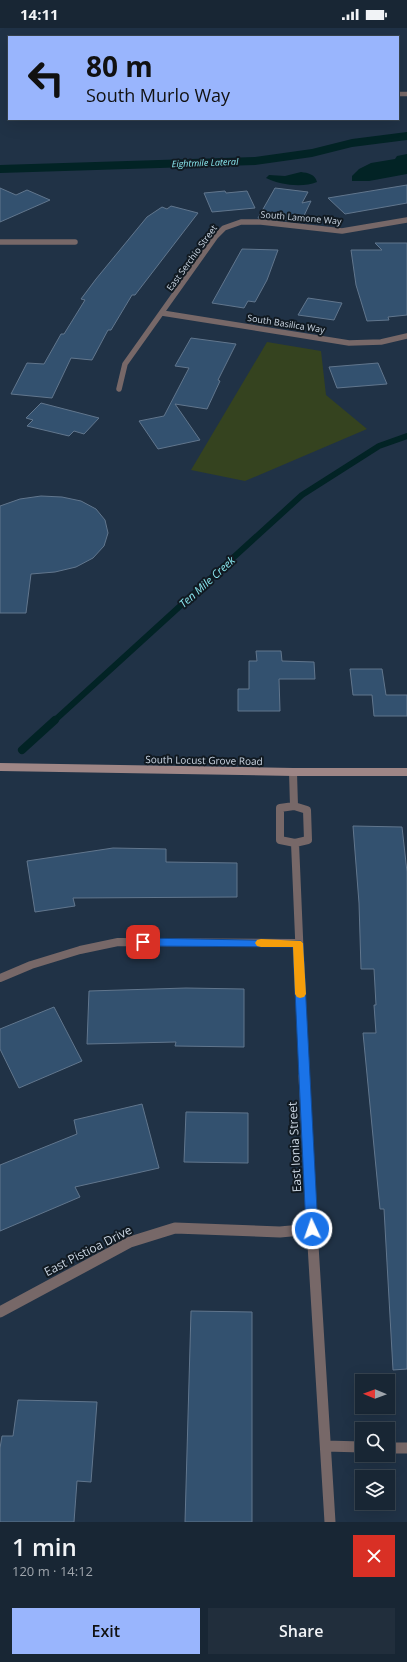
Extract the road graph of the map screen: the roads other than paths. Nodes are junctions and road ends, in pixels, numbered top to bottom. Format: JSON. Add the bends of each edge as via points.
{"nodes":[{"id":1,"x":407,"y":220,"type":"edge"},
{"id":2,"x":241,"y":222,"type":"joint"},
{"id":3,"x":0,"y":242,"type":"edge"},
{"id":4,"x":75,"y":242,"type":"dead end"},
{"id":5,"x":162,"y":313,"type":"junction"},
{"id":6,"x":407,"y":336,"type":"edge"},
{"id":7,"x":119,"y":389,"type":"dead end"},
{"id":8,"x":0,"y":767,"type":"edge"},
{"id":9,"x":293,"y":772,"type":"junction"},
{"id":10,"x":407,"y":772,"type":"edge"},
{"id":11,"x":294,"y":806,"type":"junction"},
{"id":12,"x":295,"y":843,"type":"junction"},
{"id":13,"x":298,"y":943,"type":"junction"},
{"id":14,"x":0,"y":978,"type":"edge"},
{"id":15,"x":312,"y":1229,"type":"junction"},
{"id":16,"x":0,"y":1312,"type":"edge"},
{"id":17,"x":326,"y":1446,"type":"junction"},
{"id":18,"x":355,"y":1447,"type":"edge"},
{"id":19,"x":395,"y":1448,"type":"edge"},
{"id":20,"x":407,"y":1448,"type":"edge"},
{"id":21,"x":330,"y":1522,"type":"edge"}],
"edges":[{"from":1,"to":2,"type":"street","name":"South Lamone Way","via":[[342,231]]},
{"from":2,"to":5,"type":"street","name":"East Serchio Street","via":[[224,228],[216,236]]},
{"from":3,"to":4,"type":"street"},
{"from":5,"to":6,"type":"street","name":"South Basilica Way","via":[[349,344],[381,342]]},
{"from":5,"to":7,"type":"street","name":"East Serchio Street","via":[[125,364]]},
{"from":8,"to":9,"type":"main road","name":"South Locust Grove Road"},
{"from":9,"to":10,"type":"main road","name":"South Locust Grove Road"},
{"from":9,"to":11,"type":"street"},
{"from":11,"to":12,"type":"street","via":[[307,810],[308,840]]},
{"from":11,"to":12,"type":"street","via":[[280,808],[280,840]]},
{"from":12,"to":13,"type":"street","name":"East Ionia Street"},
{"from":13,"to":14,"type":"street","via":[[118,942],[59,956]]},
{"from":13,"to":15,"type":"street","name":"East Ionia Street"},
{"from":15,"to":16,"type":"street","name":"East Pistioa Drive","via":[[280,1232],[175,1228],[130,1242]]},
{"from":15,"to":17,"type":"street","name":"East Ionia Street"},
{"from":17,"to":18,"type":"street"},
{"from":17,"to":21,"type":"street","name":"East Ionia Street"},
{"from":19,"to":20,"type":"street"}]}
